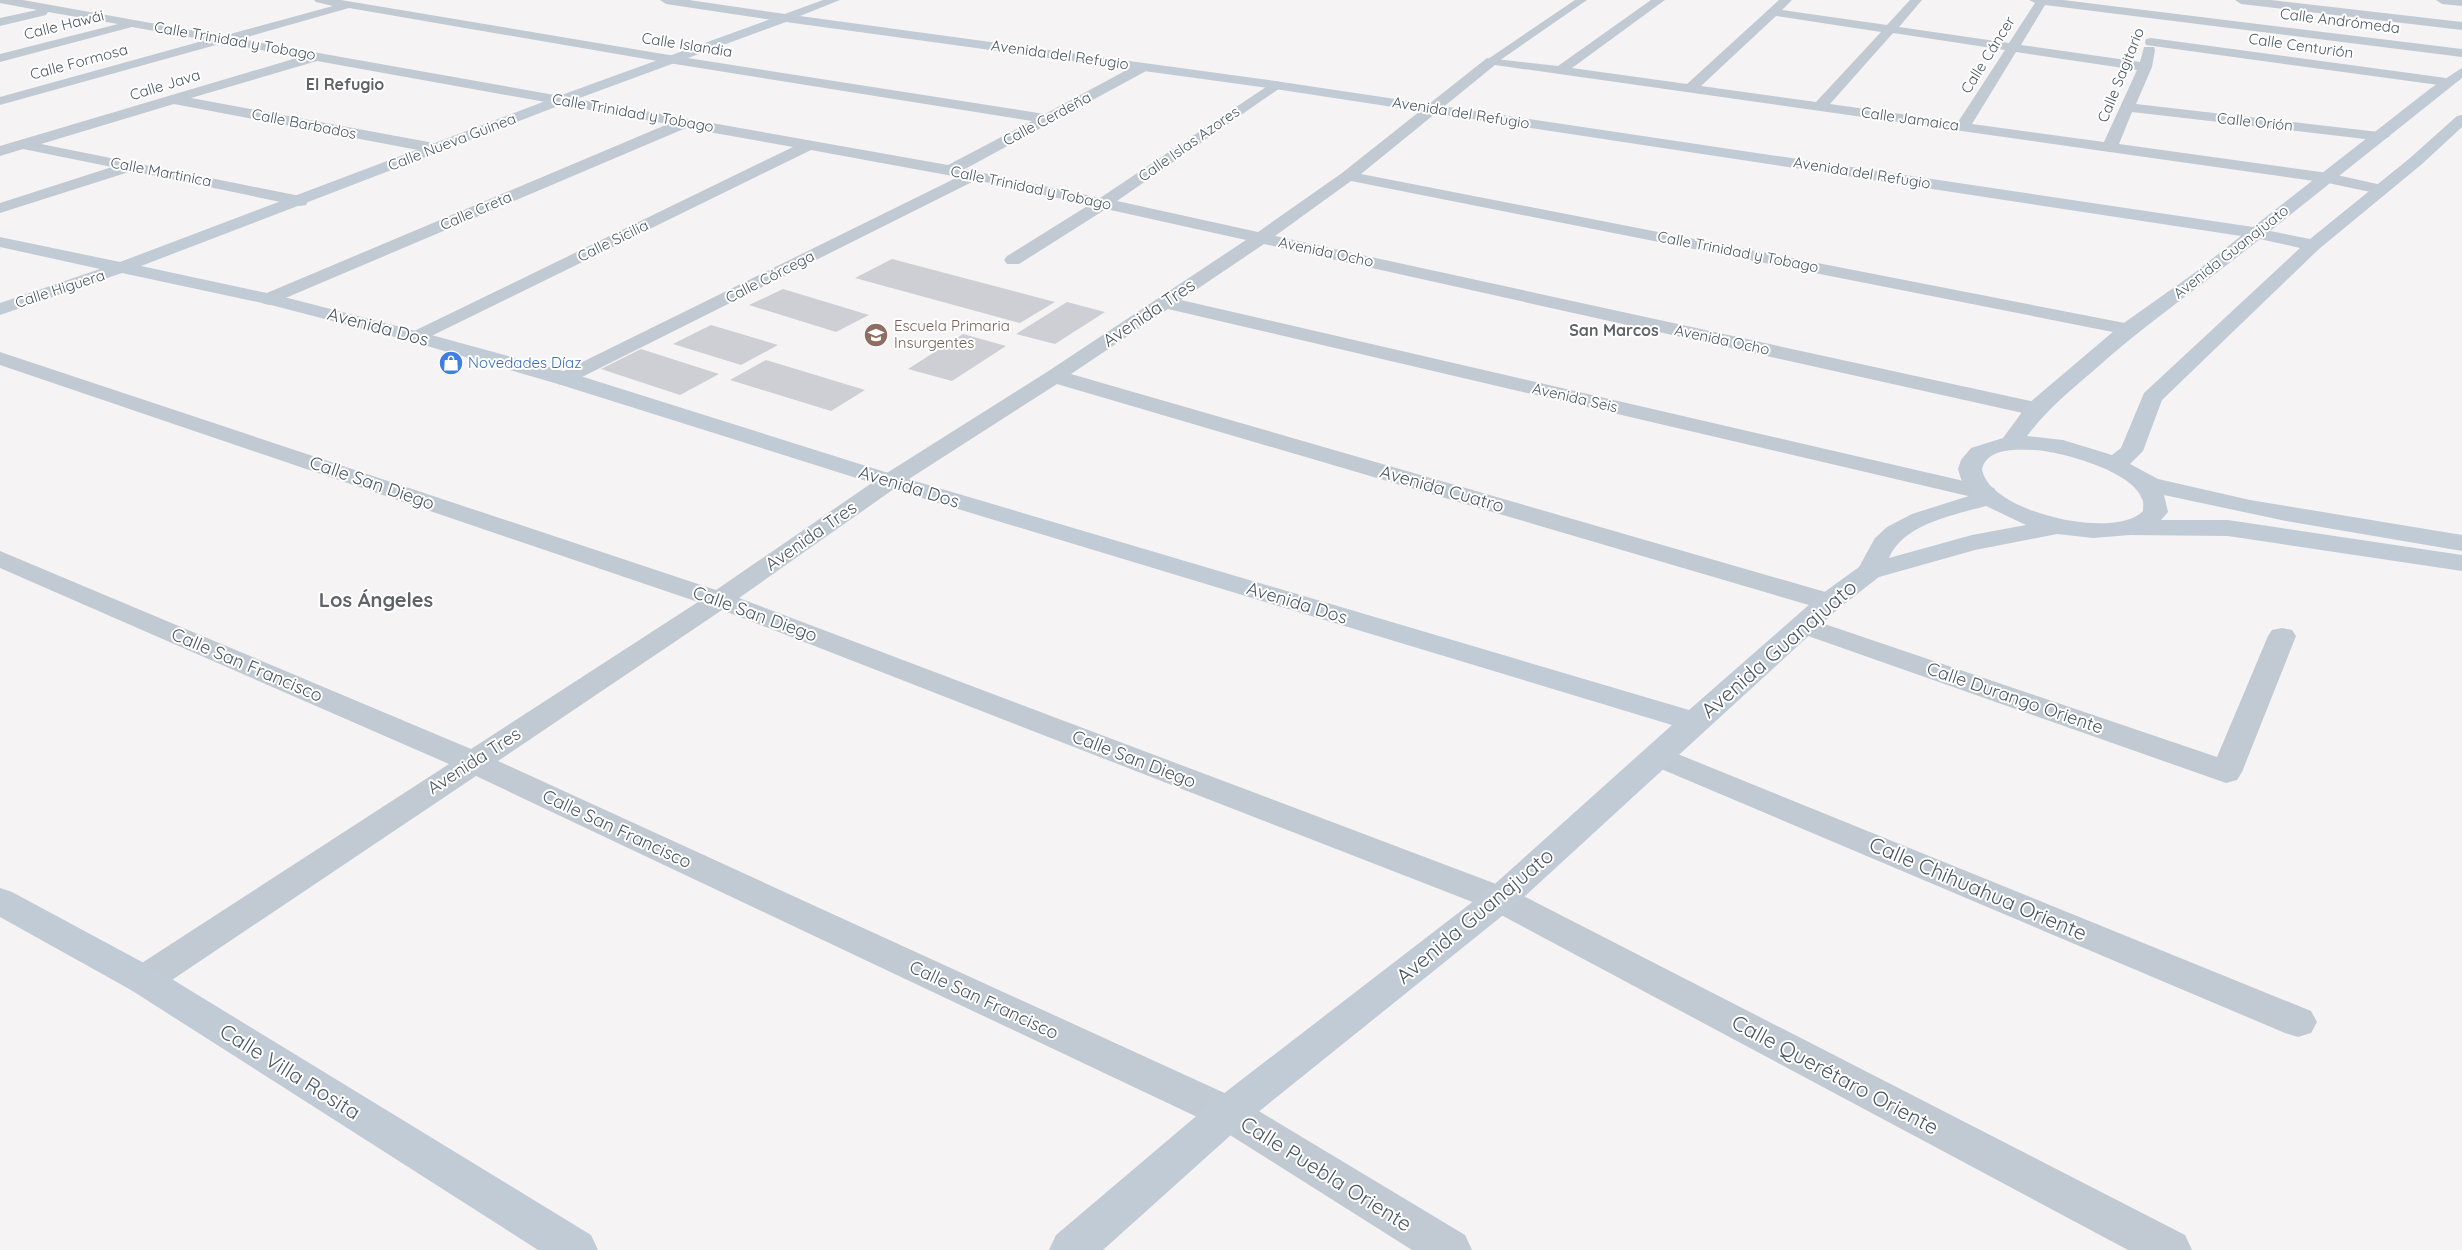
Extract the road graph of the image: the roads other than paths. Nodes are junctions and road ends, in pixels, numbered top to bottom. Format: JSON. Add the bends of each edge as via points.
{"nodes":[{"id":1,"x":3,"y":0,"type":"edge"},
{"id":2,"x":320,"y":0,"type":"edge"},
{"id":3,"x":366,"y":0,"type":"edge"},
{"id":4,"x":666,"y":0,"type":"edge"},
{"id":5,"x":834,"y":0,"type":"edge"},
{"id":6,"x":1582,"y":0,"type":"edge"},
{"id":7,"x":1659,"y":0,"type":"edge"},
{"id":8,"x":1786,"y":0,"type":"edge"},
{"id":9,"x":1916,"y":0,"type":"edge"},
{"id":10,"x":2038,"y":0,"type":"edge"},
{"id":11,"x":2241,"y":0,"type":"edge"},
{"id":12,"x":2442,"y":0,"type":"edge"},
{"id":13,"x":2072,"y":2,"type":"edge"},
{"id":14,"x":2462,"y":2,"type":"edge"},
{"id":15,"x":349,"y":5,"type":"junction"},
{"id":16,"x":55,"y":9,"type":"junction"},
{"id":17,"x":1774,"y":12,"type":"junction"},
{"id":18,"x":2162,"y":16,"type":"junction"},
{"id":19,"x":785,"y":18,"type":"junction"},
{"id":20,"x":0,"y":22,"type":"edge"},
{"id":21,"x":136,"y":24,"type":"junction"},
{"id":22,"x":2462,"y":26,"type":"edge"},
{"id":23,"x":1890,"y":29,"type":"junction"},
{"id":24,"x":225,"y":40,"type":"junction"},
{"id":25,"x":2152,"y":42,"type":"junction"},
{"id":26,"x":2012,"y":48,"type":"junction"},
{"id":27,"x":2462,"y":53,"type":"edge"},
{"id":28,"x":318,"y":56,"type":"junction"},
{"id":29,"x":0,"y":58,"type":"edge"},
{"id":30,"x":675,"y":60,"type":"junction"},
{"id":31,"x":1492,"y":61,"type":"junction"},
{"id":32,"x":1142,"y":66,"type":"junction"},
{"id":33,"x":2145,"y":67,"type":"junction"},
{"id":34,"x":1560,"y":70,"type":"junction"},
{"id":35,"x":2462,"y":72,"type":"edge"},
{"id":36,"x":2446,"y":82,"type":"junction"},
{"id":37,"x":1275,"y":85,"type":"junction"},
{"id":38,"x":1691,"y":88,"type":"junction"},
{"id":39,"x":174,"y":99,"type":"junction"},
{"id":40,"x":561,"y":100,"type":"junction"},
{"id":41,"x":0,"y":101,"type":"edge"},
{"id":42,"x":1820,"y":106,"type":"junction"},
{"id":43,"x":1431,"y":108,"type":"junction"},
{"id":44,"x":2127,"y":108,"type":"junction"},
{"id":45,"x":1049,"y":119,"type":"junction"},
{"id":46,"x":2462,"y":119,"type":"edge"},
{"id":47,"x":684,"y":123,"type":"junction"},
{"id":48,"x":1963,"y":126,"type":"junction"},
{"id":49,"x":22,"y":145,"type":"junction"},
{"id":50,"x":809,"y":145,"type":"junction"},
{"id":51,"x":2380,"y":145,"type":"junction"},
{"id":52,"x":2110,"y":146,"type":"junction"},
{"id":53,"x":434,"y":148,"type":"junction"},
{"id":54,"x":0,"y":151,"type":"edge"},
{"id":55,"x":2397,"y":158,"type":"dead end"},
{"id":56,"x":2416,"y":162,"type":"junction"},
{"id":57,"x":131,"y":166,"type":"junction"},
{"id":58,"x":951,"y":170,"type":"junction"},
{"id":59,"x":974,"y":175,"type":"junction"},
{"id":60,"x":1348,"y":176,"type":"junction"},
{"id":61,"x":2328,"y":178,"type":"junction"},
{"id":62,"x":2380,"y":189,"type":"junction"},
{"id":63,"x":300,"y":201,"type":"junction"},
{"id":64,"x":1104,"y":203,"type":"junction"},
{"id":65,"x":0,"y":208,"type":"edge"},
{"id":66,"x":2256,"y":232,"type":"junction"},
{"id":67,"x":1261,"y":238,"type":"junction"},
{"id":68,"x":0,"y":242,"type":"edge"},
{"id":69,"x":2312,"y":245,"type":"junction"},
{"id":70,"x":1013,"y":260,"type":"dead end"},
{"id":71,"x":120,"y":268,"type":"junction"},
{"id":72,"x":269,"y":299,"type":"junction"},
{"id":73,"x":1165,"y":302,"type":"junction"},
{"id":74,"x":0,"y":309,"type":"edge"},
{"id":75,"x":2128,"y":329,"type":"junction"},
{"id":76,"x":417,"y":337,"type":"junction"},
{"id":77,"x":0,"y":358,"type":"edge"},
{"id":78,"x":1054,"y":376,"type":"junction"},
{"id":79,"x":566,"y":379,"type":"junction"},
{"id":80,"x":2036,"y":409,"type":"junction"},
{"id":81,"x":2010,"y":444,"type":"junction"},
{"id":82,"x":2115,"y":464,"type":"junction"},
{"id":83,"x":2141,"y":480,"type":"junction"},
{"id":84,"x":890,"y":481,"type":"junction"},
{"id":85,"x":1988,"y":495,"type":"junction"},
{"id":86,"x":2060,"y":526,"type":"junction"},
{"id":87,"x":2133,"y":528,"type":"junction"},
{"id":88,"x":2462,"y":543,"type":"edge"},
{"id":89,"x":0,"y":559,"type":"edge"},
{"id":90,"x":2462,"y":563,"type":"edge"},
{"id":91,"x":1870,"y":571,"type":"junction"},
{"id":92,"x":719,"y":600,"type":"junction"},
{"id":93,"x":1830,"y":602,"type":"junction"},
{"id":94,"x":1804,"y":625,"type":"junction"},
{"id":95,"x":2282,"y":636,"type":"dead end"},
{"id":96,"x":1694,"y":722,"type":"junction"},
{"id":97,"x":1658,"y":756,"type":"junction"},
{"id":98,"x":472,"y":762,"type":"junction"},
{"id":99,"x":1500,"y":899,"type":"junction"},
{"id":100,"x":0,"y":902,"type":"edge"},
{"id":101,"x":144,"y":980,"type":"junction"},
{"id":102,"x":2298,"y":1022,"type":"dead end"},
{"id":103,"x":1228,"y":1113,"type":"junction"},
{"id":104,"x":576,"y":1250,"type":"edge"},
{"id":105,"x":1070,"y":1250,"type":"edge"},
{"id":106,"x":1450,"y":1250,"type":"edge"},
{"id":107,"x":2170,"y":1250,"type":"edge"}],
"edges":[{"from":1,"to":16,"type":"street","name":"Calle Trinidad y Tobago"},
{"from":2,"to":15,"type":"street","name":"Calle Islandia"},
{"from":3,"to":15,"type":"street","name":"Calle Formosa"},
{"from":4,"to":19,"type":"street","name":"Avenida del Refugio"},
{"from":5,"to":19,"type":"street","name":"Calle Nueva Guinea"},
{"from":6,"to":31,"type":"lane"},
{"from":7,"to":34,"type":"street"},
{"from":8,"to":17,"type":"street"},
{"from":9,"to":23,"type":"street"},
{"from":10,"to":13,"type":"street","name":"Calle Andrómeda"},
{"from":10,"to":26,"type":"street","name":"Calle Cáncer"},
{"from":11,"to":22,"type":"street"},
{"from":12,"to":14,"type":"street"},
{"from":13,"to":18,"type":"street","name":"Calle Andrómeda"},
{"from":15,"to":24,"type":"street","name":"Calle Formosa"},
{"from":15,"to":30,"type":"street","name":"Calle Islandia"},
{"from":16,"to":20,"type":"street"},
{"from":16,"to":21,"type":"street","name":"Calle Trinidad y Tobago"},
{"from":17,"to":23,"type":"street"},
{"from":17,"to":38,"type":"street"},
{"from":18,"to":25,"type":"street","name":"Calle Sagitario"},
{"from":18,"to":27,"type":"street","name":"Calle Andrómeda"},
{"from":19,"to":30,"type":"street","name":"Calle Nueva Guinea"},
{"from":19,"to":32,"type":"street","name":"Avenida del Refugio"},
{"from":21,"to":24,"type":"street","name":"Calle Trinidad y Tobago"},
{"from":21,"to":29,"type":"street","name":"Calle Hawái"},
{"from":23,"to":26,"type":"street"},
{"from":23,"to":42,"type":"street"},
{"from":24,"to":28,"type":"street","name":"Calle Trinidad y Tobago"},
{"from":24,"to":41,"type":"street","name":"Calle Formosa"},
{"from":25,"to":33,"type":"street","name":"Calle Sagitario"},
{"from":25,"to":36,"type":"street","name":"Calle Centurión"},
{"from":26,"to":33,"type":"street"},
{"from":26,"to":48,"type":"street","name":"Calle Cáncer"},
{"from":28,"to":39,"type":"street","name":"Calle Java"},
{"from":28,"to":40,"type":"street","name":"Calle Trinidad y Tobago"},
{"from":30,"to":40,"type":"street","name":"Calle Nueva Guinea"},
{"from":30,"to":45,"type":"street","name":"Calle Islandia"},
{"from":31,"to":34,"type":"street","name":"Calle Jamaica"},
{"from":31,"to":43,"type":"street","name":"Avenida Tres"},
{"from":32,"to":37,"type":"street","name":"Avenida del Refugio"},
{"from":32,"to":45,"type":"street","name":"Calle Cerdeña"},
{"from":33,"to":44,"type":"street","name":"Calle Sagitario"},
{"from":34,"to":38,"type":"street","name":"Calle Jamaica"},
{"from":35,"to":36,"type":"street","name":"Avenida Guanajuato"},
{"from":36,"to":51,"type":"street","name":"Avenida Guanajuato"},
{"from":37,"to":43,"type":"street","name":"Avenida del Refugio"},
{"from":37,"to":64,"type":"street","name":"Calle Islas Azores"},
{"from":38,"to":42,"type":"street","name":"Calle Jamaica"},
{"from":39,"to":49,"type":"street","name":"Calle Java"},
{"from":39,"to":53,"type":"street","name":"Calle Barbados"},
{"from":40,"to":47,"type":"street","name":"Calle Trinidad y Tobago"},
{"from":40,"to":53,"type":"street","name":"Calle Nueva Guinea"},
{"from":42,"to":48,"type":"street","name":"Calle Jamaica"},
{"from":43,"to":60,"type":"street","name":"Avenida Tres"},
{"from":43,"to":66,"type":"street","name":"Avenida del Refugio"},
{"from":44,"to":51,"type":"street","name":"Calle Orión"},
{"from":44,"to":52,"type":"street","name":"Calle Sagitario"},
{"from":45,"to":58,"type":"street","name":"Calle Cerdeña"},
{"from":46,"to":56,"type":"street"},
{"from":47,"to":50,"type":"street","name":"Calle Trinidad y Tobago"},
{"from":47,"to":72,"type":"street","name":"Calle Creta"},
{"from":48,"to":52,"type":"street","name":"Calle Jamaica"},
{"from":49,"to":54,"type":"street","name":"Calle Java"},
{"from":49,"to":57,"type":"street","name":"Calle Martinica"},
{"from":50,"to":58,"type":"street","name":"Calle Trinidad y Tobago"},
{"from":50,"to":76,"type":"street","name":"Calle Sicilia"},
{"from":51,"to":61,"type":"street","name":"Avenida Guanajuato","via":[[2360,150]]},
{"from":52,"to":61,"type":"street","name":"Calle Jamaica"},
{"from":53,"to":63,"type":"street","name":"Calle Nueva Guinea"},
{"from":55,"to":56,"type":"street"},
{"from":56,"to":62,"type":"street"},
{"from":57,"to":63,"type":"street","name":"Calle Martinica"},
{"from":57,"to":65,"type":"street"},
{"from":58,"to":59,"type":"street","name":"Calle Trinidad y Tobago"},
{"from":59,"to":64,"type":"street","name":"Calle Trinidad y Tobago"},
{"from":59,"to":79,"type":"street","name":"Calle Córcega"},
{"from":60,"to":67,"type":"street","name":"Avenida Tres"},
{"from":60,"to":75,"type":"street","name":"Calle Trinidad y Tobago"},
{"from":61,"to":62,"type":"street","name":"Calle Jamaica"},
{"from":61,"to":66,"type":"street","name":"Avenida Guanajuato"},
{"from":62,"to":69,"type":"street"},
{"from":63,"to":71,"type":"street","name":"Calle Nueva Guinea"},
{"from":64,"to":67,"type":"street","name":"Calle Trinidad y Tobago"},
{"from":64,"to":70,"type":"street","name":"Calle Islas Azores"},
{"from":66,"to":69,"type":"street","name":"Avenida del Refugio"},
{"from":66,"to":75,"type":"street","name":"Avenida Guanajuato","via":[[2200,278]]},
{"from":67,"to":73,"type":"street","name":"Avenida Tres"},
{"from":67,"to":80,"type":"street","name":"Avenida Ocho"},
{"from":68,"to":71,"type":"street","name":"Avenida Dos"},
{"from":69,"to":82,"type":"street","via":[[2152,398],[2131,451]]},
{"from":71,"to":72,"type":"street","name":"Avenida Dos"},
{"from":71,"to":74,"type":"street","name":"Calle Higuera"},
{"from":72,"to":76,"type":"street","name":"Avenida Dos"},
{"from":73,"to":78,"type":"street","name":"Avenida Tres"},
{"from":73,"to":85,"type":"street","name":"Avenida Seis"},
{"from":75,"to":80,"type":"street","name":"Avenida Guanajuato"},
{"from":76,"to":79,"type":"street","name":"Avenida Dos"},
{"from":77,"to":92,"type":"street","name":"Calle San Diego"},
{"from":78,"to":84,"type":"street","name":"Avenida Tres"},
{"from":78,"to":93,"type":"street","name":"Avenida Cuatro"},
{"from":79,"to":84,"type":"street","name":"Avenida Dos"},
{"from":80,"to":81,"type":"street","name":"Avenida Guanajuato"},
{"from":81,"to":82,"type":"street","via":[[2062,447]]},
{"from":81,"to":85,"type":"street","via":[[1986,450],[1972,461],[1972,476]]},
{"from":82,"to":83,"type":"street"},
{"from":83,"to":87,"type":"street","via":[[2156,499],[2157,508],[2153,516]]},
{"from":83,"to":88,"type":"street","via":[[2248,507]]},
{"from":84,"to":92,"type":"street","name":"Avenida Tres"},
{"from":84,"to":96,"type":"street","name":"Avenida Dos"},
{"from":85,"to":86,"type":"street","via":[[2028,517]]},
{"from":85,"to":91,"type":"street","name":"Avenida Guanajuato","via":[[1907,526],[1885,540]]},
{"from":86,"to":87,"type":"street","via":[[2100,531]]},
{"from":86,"to":91,"type":"street","name":"Avenida Guanajuato","via":[[1972,543]]},
{"from":87,"to":90,"type":"street","via":[[2228,528]]},
{"from":89,"to":98,"type":"street","name":"Calle San Francisco"},
{"from":91,"to":93,"type":"street","name":"Avenida Guanajuato"},
{"from":92,"to":98,"type":"street","name":"Avenida Tres"},
{"from":92,"to":99,"type":"street","name":"Calle San Diego"},
{"from":93,"to":94,"type":"street","name":"Avenida Guanajuato"},
{"from":94,"to":95,"type":"street","name":"Calle Durango Oriente","via":[[2226,772]]},
{"from":94,"to":96,"type":"street","name":"Avenida Guanajuato"},
{"from":96,"to":97,"type":"street","name":"Avenida Guanajuato"},
{"from":97,"to":99,"type":"street","name":"Avenida Guanajuato"},
{"from":97,"to":102,"type":"street","name":"Calle Chihuahua Oriente"},
{"from":98,"to":101,"type":"street","name":"Avenida Tres"},
{"from":98,"to":103,"type":"street","name":"Calle San Francisco"},
{"from":99,"to":103,"type":"street","name":"Avenida Guanajuato"},
{"from":99,"to":107,"type":"street","name":"Calle Querétaro Oriente"},
{"from":100,"to":101,"type":"street","name":"Calle Villa Rosita"},
{"from":101,"to":104,"type":"street","name":"Calle Villa Rosita"},
{"from":103,"to":105,"type":"street","name":"Avenida Guanajuato"},
{"from":103,"to":106,"type":"street","name":"Calle Puebla Oriente"}]}
